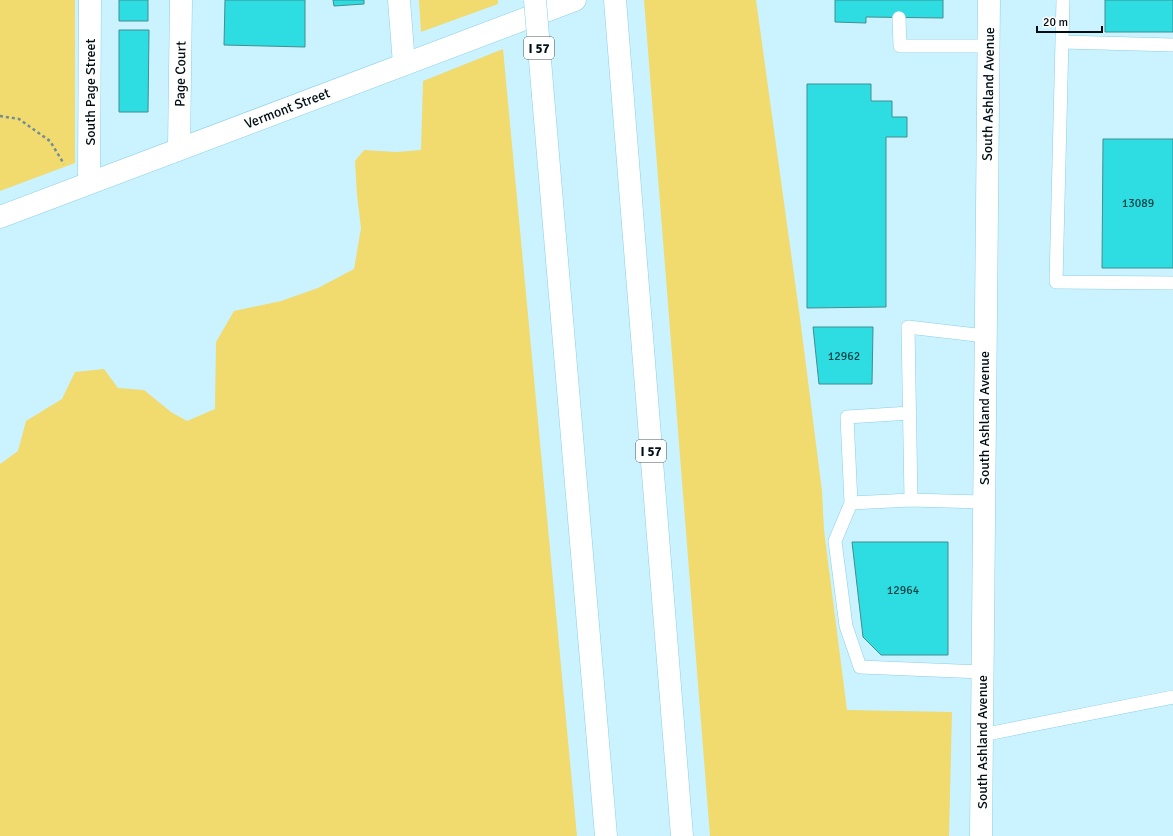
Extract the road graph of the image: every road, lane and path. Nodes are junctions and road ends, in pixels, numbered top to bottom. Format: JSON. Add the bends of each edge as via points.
{"nodes":[{"id":1,"x":90,"y":0,"type":"edge"},
{"id":2,"x":182,"y":0,"type":"edge"},
{"id":3,"x":399,"y":0,"type":"edge"},
{"id":4,"x":535,"y":0,"type":"edge"},
{"id":5,"x":575,"y":0,"type":"edge"},
{"id":6,"x":615,"y":0,"type":"edge"},
{"id":7,"x":989,"y":0,"type":"edge"},
{"id":8,"x":1063,"y":0,"type":"edge"},
{"id":9,"x":900,"y":18,"type":"dead end"},
{"id":10,"x":1063,"y":42,"type":"junction"},
{"id":11,"x":1173,"y":45,"type":"edge"},
{"id":12,"x":988,"y":46,"type":"junction"},
{"id":13,"x":404,"y":64,"type":"junction"},
{"id":14,"x":0,"y":116,"type":"edge"},
{"id":15,"x":179,"y":149,"type":"junction"},
{"id":16,"x":64,"y":164,"type":"dead end"},
{"id":17,"x":89,"y":183,"type":"junction"},
{"id":18,"x":0,"y":218,"type":"edge"},
{"id":19,"x":1173,"y":283,"type":"edge"},
{"id":20,"x":985,"y":336,"type":"junction"},
{"id":21,"x":910,"y":413,"type":"junction"},
{"id":22,"x":912,"y":500,"type":"junction"},
{"id":23,"x":984,"y":502,"type":"junction"},
{"id":24,"x":851,"y":503,"type":"junction"},
{"id":25,"x":982,"y":672,"type":"junction"},
{"id":26,"x":1173,"y":697,"type":"edge"},
{"id":27,"x":982,"y":735,"type":"junction"},
{"id":28,"x":606,"y":836,"type":"edge"},
{"id":29,"x":682,"y":836,"type":"edge"},
{"id":30,"x":981,"y":836,"type":"edge"}],
"edges":[{"from":1,"to":17,"type":"main road","name":"South Page Street"},
{"from":2,"to":15,"type":"main road","name":"Page Court"},
{"from":3,"to":13,"type":"main road"},
{"from":4,"to":28,"type":"main road","number":"I 57","bridge":true},
{"from":5,"to":13,"type":"main road","name":"Vermont Street"},
{"from":6,"to":29,"type":"main road","number":"I 57"},
{"from":7,"to":12,"type":"main road","name":"South Ashland Avenue"},
{"from":8,"to":10,"type":"lane"},
{"from":9,"to":12,"type":"lane","via":[[900,46]]},
{"from":10,"to":11,"type":"lane"},
{"from":10,"to":19,"type":"lane","via":[[1056,282]]},
{"from":12,"to":20,"type":"main road","name":"South Ashland Avenue"},
{"from":13,"to":15,"type":"main road","name":"Vermont Street"},
{"from":14,"to":16,"type":"path","via":[[19,119],[50,141]]},
{"from":15,"to":17,"type":"main road","name":"Vermont Street"},
{"from":17,"to":18,"type":"main road","name":"Vermont Street"},
{"from":20,"to":21,"type":"lane","via":[[908,327]]},
{"from":20,"to":23,"type":"main road","name":"South Ashland Avenue"},
{"from":21,"to":22,"type":"lane"},
{"from":21,"to":24,"type":"lane","via":[[848,417]]},
{"from":22,"to":23,"type":"lane"},
{"from":22,"to":24,"type":"lane"},
{"from":23,"to":25,"type":"main road","name":"South Ashland Avenue"},
{"from":24,"to":25,"type":"lane","via":[[835,541],[846,626],[860,666]]},
{"from":25,"to":27,"type":"main road","name":"South Ashland Avenue"},
{"from":26,"to":27,"type":"lane"},
{"from":27,"to":30,"type":"main road","name":"South Ashland Avenue"}]}
